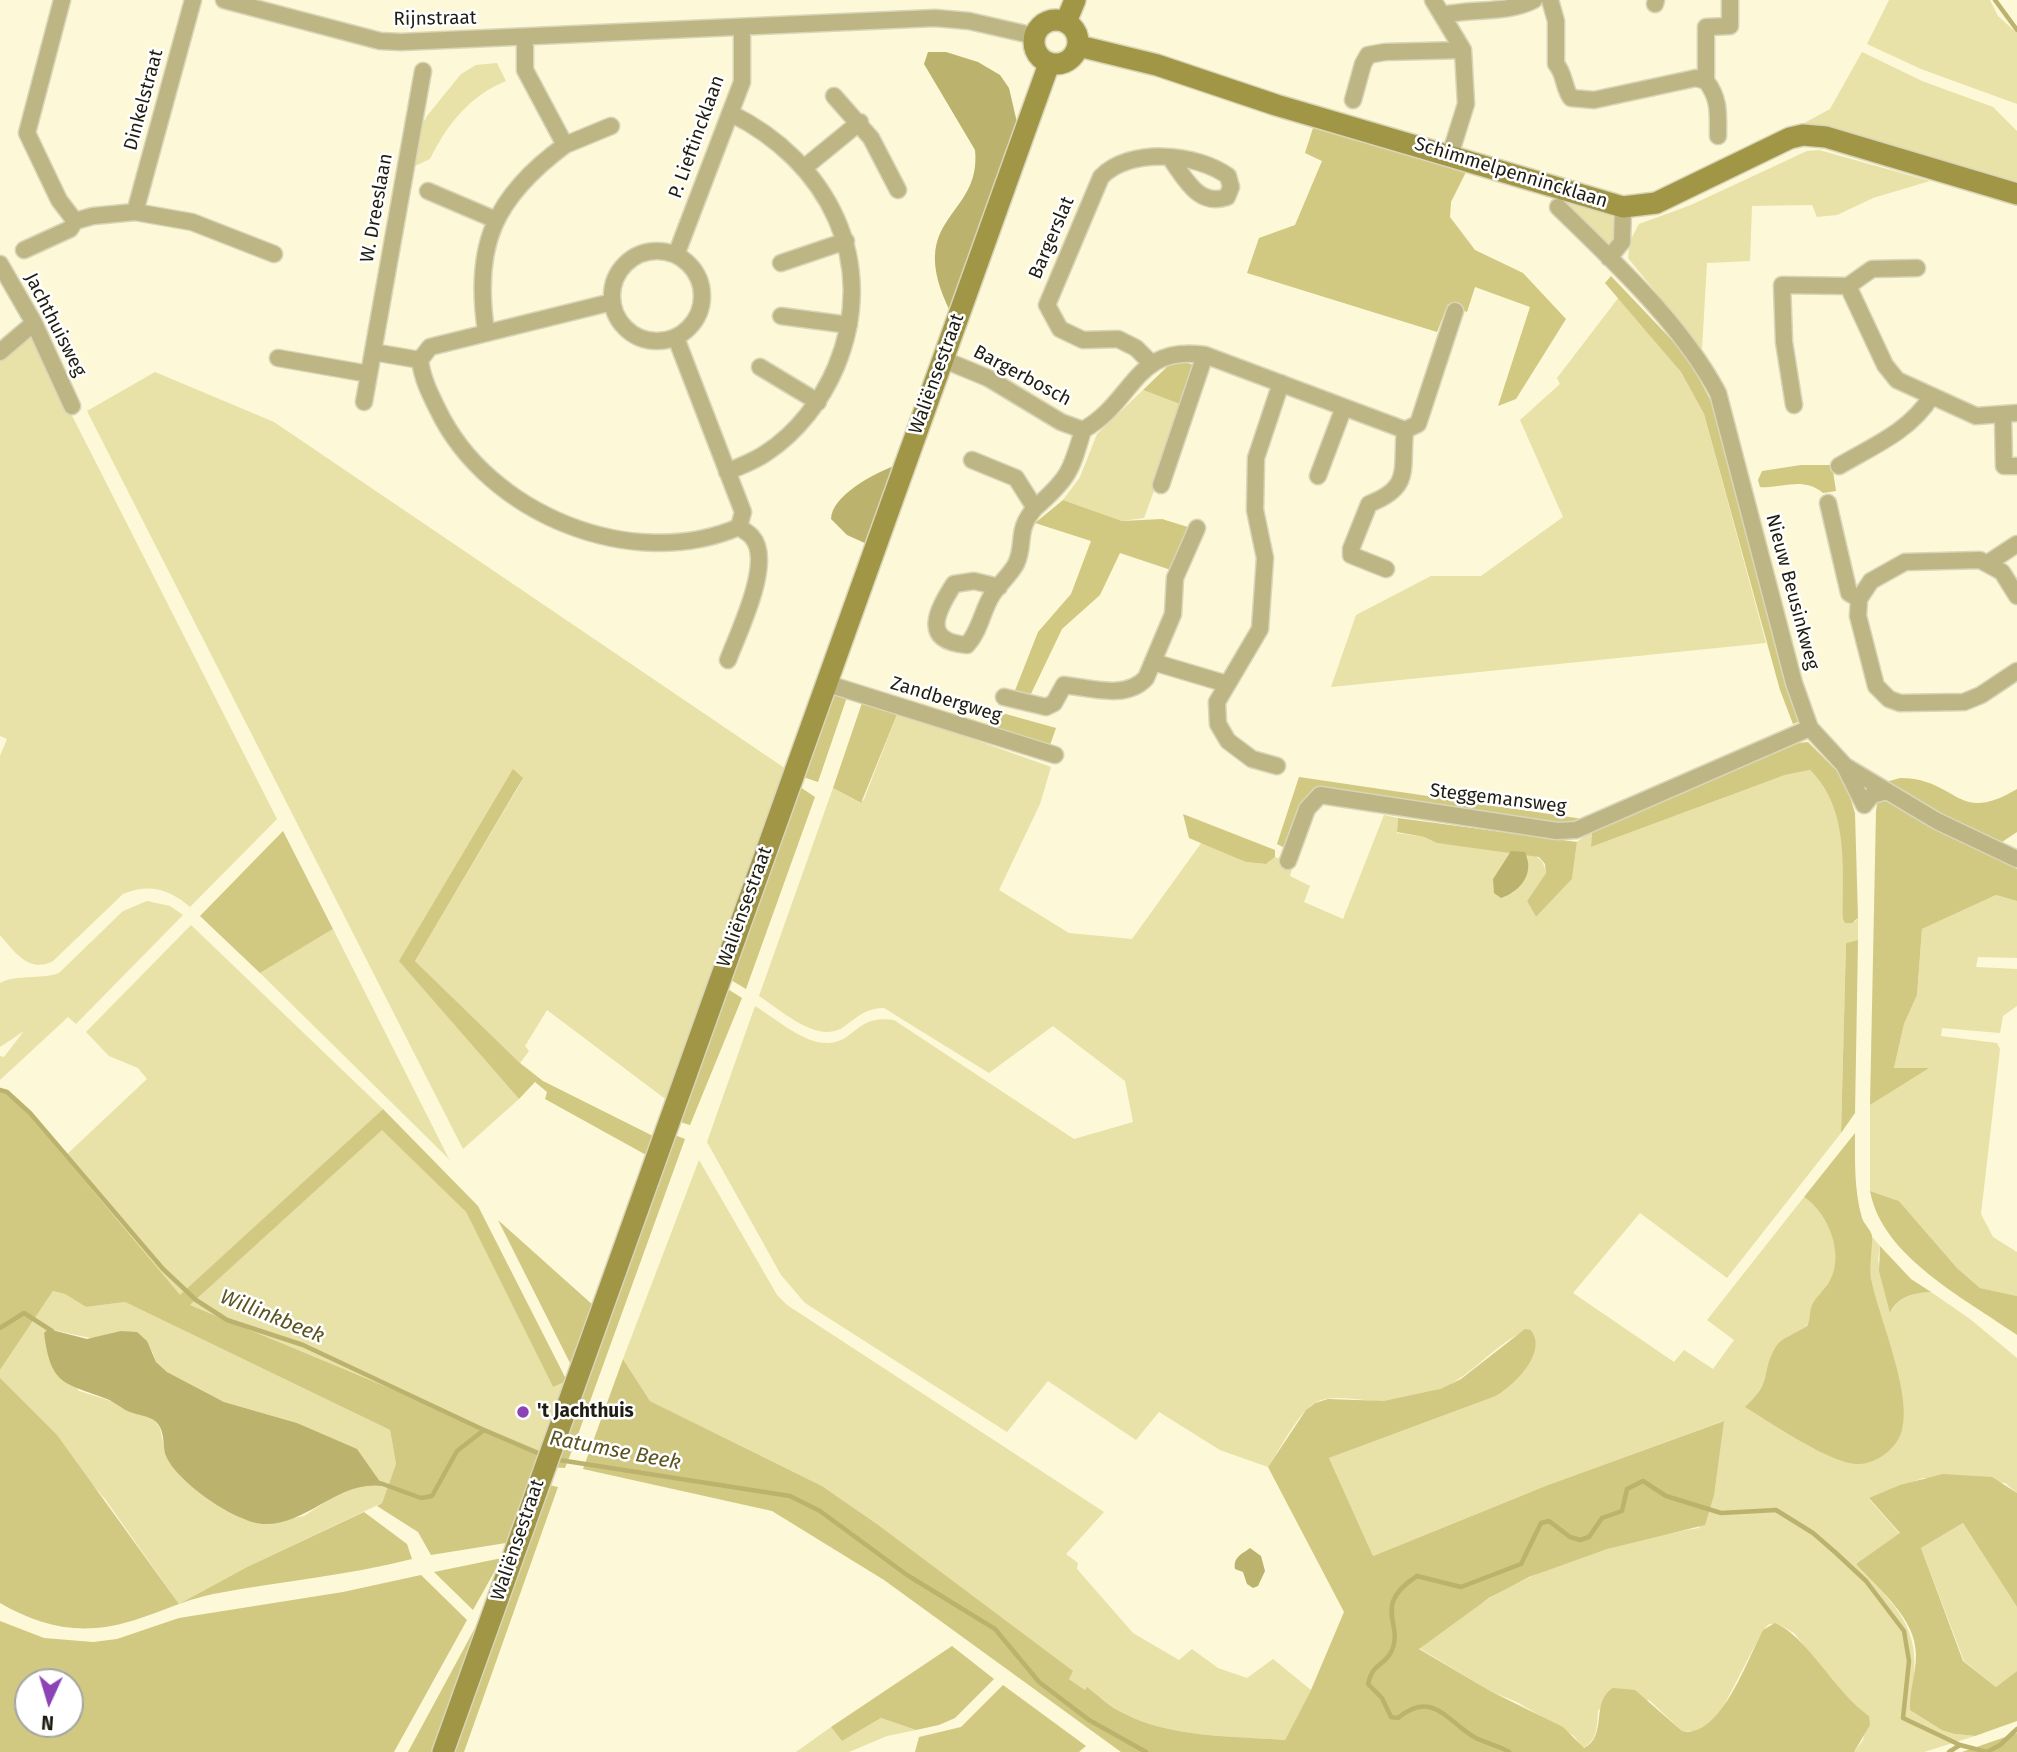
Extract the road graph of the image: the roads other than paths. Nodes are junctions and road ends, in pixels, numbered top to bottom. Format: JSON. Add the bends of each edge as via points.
{"nodes":[{"id":1,"x":62,"y":0,"type":"edge"},
{"id":2,"x":193,"y":0,"type":"edge"},
{"id":3,"x":225,"y":0,"type":"edge"},
{"id":4,"x":1075,"y":0,"type":"edge"},
{"id":5,"x":1433,"y":0,"type":"edge"},
{"id":6,"x":1534,"y":0,"type":"edge"},
{"id":7,"x":1550,"y":0,"type":"edge"},
{"id":8,"x":1730,"y":0,"type":"edge"},
{"id":9,"x":1443,"y":15,"type":"junction"},
{"id":10,"x":1066,"y":22,"type":"junction"},
{"id":11,"x":741,"y":29,"type":"junction"},
{"id":12,"x":1035,"y":36,"type":"junction"},
{"id":13,"x":525,"y":38,"type":"junction"},
{"id":14,"x":1079,"y":46,"type":"junction"},
{"id":15,"x":1463,"y":50,"type":"junction"},
{"id":16,"x":1049,"y":64,"type":"junction"},
{"id":17,"x":423,"y":71,"type":"dead end"},
{"id":18,"x":1706,"y":81,"type":"junction"},
{"id":19,"x":834,"y":96,"type":"dead end"},
{"id":20,"x":1353,"y":100,"type":"dead end"},
{"id":21,"x":730,"y":113,"type":"junction"},
{"id":22,"x":860,"y":122,"type":"junction"},
{"id":23,"x":611,"y":126,"type":"dead end"},
{"id":24,"x":1718,"y":136,"type":"dead end"},
{"id":25,"x":565,"y":145,"type":"junction"},
{"id":26,"x":1450,"y":155,"type":"junction"},
{"id":27,"x":1170,"y":158,"type":"dead end"},
{"id":28,"x":805,"y":167,"type":"junction"},
{"id":29,"x":898,"y":190,"type":"dead end"},
{"id":30,"x":428,"y":191,"type":"dead end"},
{"id":31,"x":2017,"y":194,"type":"edge"},
{"id":32,"x":1558,"y":207,"type":"dead end"},
{"id":33,"x":1623,"y":207,"type":"junction"},
{"id":34,"x":135,"y":212,"type":"junction"},
{"id":35,"x":496,"y":220,"type":"junction"},
{"id":36,"x":75,"y":221,"type":"junction"},
{"id":37,"x":846,"y":241,"type":"junction"},
{"id":38,"x":24,"y":250,"type":"dead end"},
{"id":39,"x":274,"y":254,"type":"dead end"},
{"id":40,"x":676,"y":255,"type":"junction"},
{"id":41,"x":1609,"y":258,"type":"junction"},
{"id":42,"x":781,"y":263,"type":"dead end"},
{"id":43,"x":0,"y":264,"type":"edge"},
{"id":44,"x":1917,"y":268,"type":"dead end"},
{"id":45,"x":1848,"y":286,"type":"junction"},
{"id":46,"x":612,"y":303,"type":"junction"},
{"id":47,"x":1455,"y":311,"type":"dead end"},
{"id":48,"x":781,"y":316,"type":"dead end"},
{"id":49,"x":34,"y":323,"type":"junction"},
{"id":50,"x":849,"y":325,"type":"junction"},
{"id":51,"x":486,"y":331,"type":"junction"},
{"id":52,"x":676,"y":338,"type":"junction"},
{"id":53,"x":0,"y":352,"type":"edge"},
{"id":54,"x":373,"y":352,"type":"junction"},
{"id":55,"x":1205,"y":355,"type":"junction"},
{"id":56,"x":278,"y":358,"type":"dead end"},
{"id":57,"x":942,"y":359,"type":"junction"},
{"id":58,"x":420,"y":360,"type":"junction"},
{"id":59,"x":1151,"y":363,"type":"junction"},
{"id":60,"x":760,"y":367,"type":"dead end"},
{"id":61,"x":369,"y":374,"type":"junction"},
{"id":62,"x":1281,"y":383,"type":"junction"},
{"id":63,"x":1931,"y":397,"type":"junction"},
{"id":64,"x":364,"y":402,"type":"dead end"},
{"id":65,"x":818,"y":402,"type":"junction"},
{"id":66,"x":72,"y":405,"type":"dead end"},
{"id":67,"x":1794,"y":405,"type":"dead end"},
{"id":68,"x":1344,"y":407,"type":"junction"},
{"id":69,"x":2010,"y":414,"type":"edge"},
{"id":70,"x":1083,"y":430,"type":"junction"},
{"id":71,"x":1405,"y":430,"type":"junction"},
{"id":72,"x":972,"y":460,"type":"dead end"},
{"id":73,"x":1839,"y":466,"type":"dead end"},
{"id":74,"x":2017,"y":466,"type":"edge"},
{"id":75,"x":727,"y":471,"type":"junction"},
{"id":76,"x":1318,"y":476,"type":"dead end"},
{"id":77,"x":1161,"y":485,"type":"dead end"},
{"id":78,"x":1828,"y":503,"type":"dead end"},
{"id":79,"x":1035,"y":508,"type":"junction"},
{"id":80,"x":739,"y":527,"type":"junction"},
{"id":81,"x":1196,"y":528,"type":"dead end"},
{"id":82,"x":2017,"y":544,"type":"edge"},
{"id":83,"x":1988,"y":563,"type":"junction"},
{"id":84,"x":1386,"y":569,"type":"dead end"},
{"id":85,"x":999,"y":587,"type":"junction"},
{"id":86,"x":2017,"y":596,"type":"edge"},
{"id":87,"x":1859,"y":599,"type":"junction"},
{"id":88,"x":728,"y":660,"type":"dead end"},
{"id":89,"x":1153,"y":662,"type":"junction"},
{"id":90,"x":2017,"y":671,"type":"edge"},
{"id":91,"x":825,"y":683,"type":"junction"},
{"id":92,"x":1227,"y":684,"type":"junction"},
{"id":93,"x":1004,"y":697,"type":"dead end"},
{"id":94,"x":1810,"y":728,"type":"junction"},
{"id":95,"x":1055,"y":755,"type":"dead end"},
{"id":96,"x":1277,"y":766,"type":"dead end"},
{"id":97,"x":1845,"y":766,"type":"junction"},
{"id":98,"x":1887,"y":791,"type":"junction"},
{"id":99,"x":2017,"y":859,"type":"edge"},
{"id":100,"x":1288,"y":862,"type":"dead end"},
{"id":101,"x":443,"y":1752,"type":"edge"}],
"edges":[{"from":1,"to":36,"type":"street","via":[[27,133],[59,200]]},
{"from":2,"to":34,"type":"street","name":"Dinkelstraat"},
{"from":3,"to":13,"type":"street","name":"Rijnstraat","via":[[380,41]]},
{"from":4,"to":10,"type":"street"},
{"from":5,"to":9,"type":"street"},
{"from":6,"to":9,"type":"street","via":[[1522,7]]},
{"from":7,"to":18,"type":"street","via":[[1556,21],[1556,64],[1563,71],[1567,93],[1594,100],[1696,78]]},
{"from":8,"to":18,"type":"street","via":[[1730,26],[1706,27]]},
{"from":9,"to":15,"type":"street"},
{"from":10,"to":12,"type":"street","via":[[1051,21]]},
{"from":10,"to":14,"type":"street","via":[[1078,36]]},
{"from":11,"to":12,"type":"street","name":"Rijnstraat","via":[[935,19],[969,21]]},
{"from":11,"to":13,"type":"street","name":"Rijnstraat"},
{"from":11,"to":21,"type":"street","name":"P. Lieftincklaan","via":[[742,82]]},
{"from":12,"to":16,"type":"street","via":[[1037,53]]},
{"from":13,"to":25,"type":"street","via":[[525,70]]},
{"from":14,"to":16,"type":"street","via":[[1065,63]]},
{"from":14,"to":26,"type":"street","name":"Schimmelpennincklaan","via":[[1157,65]]},
{"from":15,"to":20,"type":"street","via":[[1368,55]]},
{"from":15,"to":26,"type":"street","via":[[1466,104]]},
{"from":16,"to":57,"type":"street","name":"Waliënsestraat"},
{"from":17,"to":54,"type":"street","name":"W. Dreeslaan"},
{"from":18,"to":24,"type":"street","via":[[1719,106]]},
{"from":19,"to":22,"type":"street"},
{"from":21,"to":28,"type":"street","via":[[759,127]]},
{"from":21,"to":40,"type":"street","name":"P. Lieftincklaan"},
{"from":22,"to":28,"type":"street"},
{"from":22,"to":29,"type":"street"},
{"from":23,"to":25,"type":"street"},
{"from":25,"to":35,"type":"street","via":[[532,170]]},
{"from":26,"to":33,"type":"street","name":"Schimmelpennincklaan"},
{"from":27,"to":59,"type":"street","name":"Bargerslat","via":[[1126,161],[1112,165],[1101,177],[1047,305],[1060,329],[1083,340],[1118,339]]},
{"from":28,"to":37,"type":"street","via":[[833,209]]},
{"from":30,"to":35,"type":"street"},
{"from":31,"to":33,"type":"street","name":"Schimmelpennincklaan","via":[[1826,137],[1803,135],[1656,203]]},
{"from":32,"to":41,"type":"street","name":"Nieuw Beusinkweg"},
{"from":33,"to":41,"type":"street","via":[[1622,242]]},
{"from":34,"to":36,"type":"street"},
{"from":34,"to":39,"type":"street","via":[[192,222]]},
{"from":35,"to":51,"type":"street","via":[[483,262]]},
{"from":36,"to":38,"type":"street","via":[[70,229]]},
{"from":37,"to":42,"type":"street"},
{"from":37,"to":50,"type":"street","via":[[852,296]]},
{"from":40,"to":46,"type":"street","via":[[657,251],[638,255],[623,267],[614,284]]},
{"from":40,"to":52,"type":"street","via":[[699,279],[702,296],[690,328]]},
{"from":41,"to":94,"type":"street","name":"Nieuw Beusinkweg","via":[[1670,324],[1718,393],[1794,683]]},
{"from":43,"to":49,"type":"street","name":"Jachthuisweg"},
{"from":44,"to":45,"type":"street","via":[[1872,270]]},
{"from":45,"to":63,"type":"street","via":[[1885,365],[1897,380]]},
{"from":45,"to":67,"type":"street","via":[[1782,285],[1784,342]]},
{"from":46,"to":51,"type":"street"},
{"from":46,"to":52,"type":"street","via":[[628,331],[643,339]]},
{"from":47,"to":71,"type":"street","via":[[1418,424]]},
{"from":48,"to":50,"type":"street"},
{"from":49,"to":53,"type":"street"},
{"from":49,"to":66,"type":"street","name":"Jachthuisweg"},
{"from":50,"to":65,"type":"street","via":[[844,348]]},
{"from":51,"to":58,"type":"street","via":[[430,347]]},
{"from":52,"to":75,"type":"street"},
{"from":54,"to":58,"type":"street"},
{"from":54,"to":61,"type":"street","name":"W. Dreeslaan"},
{"from":55,"to":59,"type":"street","name":"Bargerbosch","via":[[1181,351]]},
{"from":55,"to":62,"type":"street","name":"Bargerbosch"},
{"from":55,"to":77,"type":"street"},
{"from":56,"to":61,"type":"street"},
{"from":57,"to":70,"type":"street","name":"Bargerbosch","via":[[988,378],[1061,422]]},
{"from":57,"to":91,"type":"street","name":"Waliënsestraat"},
{"from":58,"to":80,"type":"street","via":[[421,373],[445,426],[469,459],[535,510],[591,534],[639,541],[680,540]]},
{"from":59,"to":70,"type":"street","name":"Bargerbosch","via":[[1102,420]]},
{"from":60,"to":65,"type":"street"},
{"from":61,"to":64,"type":"street","name":"W. Dreeslaan"},
{"from":62,"to":68,"type":"street","name":"Bargerbosch"},
{"from":62,"to":92,"type":"street","via":[[1256,458],[1255,510],[1265,558],[1260,629]]},
{"from":63,"to":69,"type":"street","via":[[1976,416]]},
{"from":63,"to":73,"type":"street","via":[[1904,428]]},
{"from":65,"to":75,"type":"street","via":[[766,453]]},
{"from":68,"to":71,"type":"street","name":"Bargerbosch"},
{"from":68,"to":76,"type":"street"},
{"from":69,"to":74,"type":"street","via":[[2004,466]]},
{"from":70,"to":79,"type":"street","name":"Bargerbosch","via":[[1068,476]]},
{"from":71,"to":84,"type":"street","via":[[1400,485],[1392,495],[1369,504],[1351,549],[1352,555]]},
{"from":72,"to":79,"type":"street","via":[[1016,478]]},
{"from":75,"to":80,"type":"street","via":[[743,512]]},
{"from":78,"to":87,"type":"street","via":[[1849,593]]},
{"from":79,"to":85,"type":"street","name":"Bargerbosch","via":[[1022,523],[1017,562]]},
{"from":80,"to":88,"type":"street","via":[[754,538],[760,562]]},
{"from":81,"to":89,"type":"street","via":[[1175,578],[1173,614]]},
{"from":82,"to":83,"type":"street"},
{"from":83,"to":86,"type":"street","via":[[2001,572]]},
{"from":83,"to":87,"type":"street","via":[[1905,562],[1871,582]]},
{"from":85,"to":85,"type":"street","name":"Bargerbosch","via":[[974,581],[954,584],[940,605],[940,638],[967,645]]},
{"from":87,"to":90,"type":"street","via":[[1858,616],[1876,686],[1889,699],[1900,703],[1964,702]]},
{"from":89,"to":92,"type":"street"},
{"from":89,"to":93,"type":"street","via":[[1146,678],[1125,692],[1064,685],[1054,703],[1046,707]]},
{"from":91,"to":95,"type":"street","name":"Zandbergweg"},
{"from":91,"to":101,"type":"street","name":"Waliënsestraat"},
{"from":92,"to":96,"type":"street","via":[[1217,702],[1223,733],[1252,760]]},
{"from":94,"to":97,"type":"street","name":"Nieuw Beusinkweg"},
{"from":94,"to":100,"type":"street","name":"Steggemansweg","via":[[1576,830],[1556,831],[1320,795],[1307,809]]},
{"from":97,"to":98,"type":"street","name":"Nieuw Beusinkweg"},
{"from":97,"to":98,"type":"street","via":[[1864,805],[1872,795]]},
{"from":98,"to":99,"type":"street","name":"Nieuw Beusinkweg"}]}
